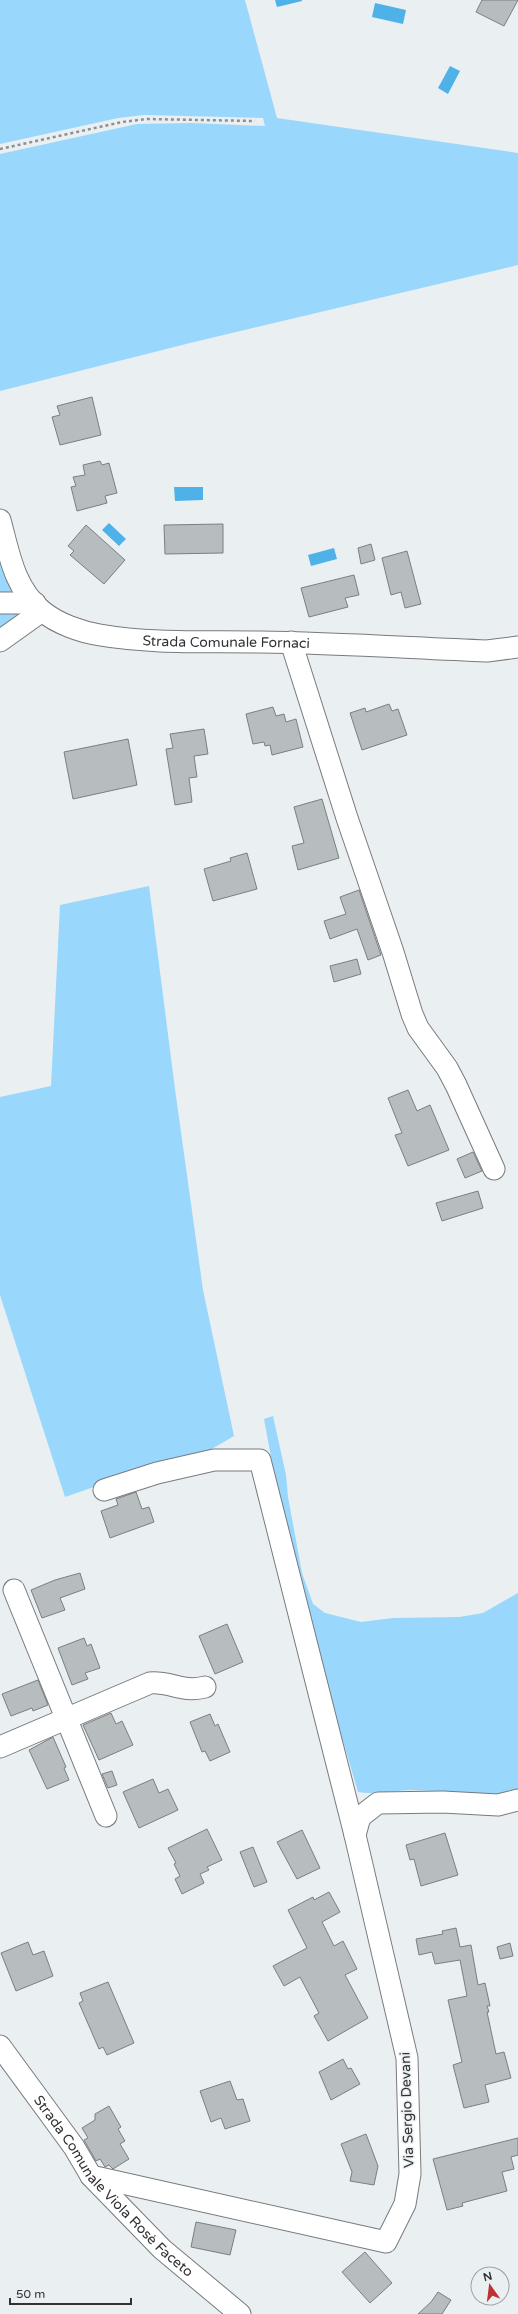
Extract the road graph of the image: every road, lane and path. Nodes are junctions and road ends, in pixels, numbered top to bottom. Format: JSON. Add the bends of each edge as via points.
{"nodes":[{"id":1,"x":256,"y":121,"type":"dead end"},
{"id":2,"x":0,"y":149,"type":"edge"},
{"id":3,"x":0,"y":520,"type":"edge"},
{"id":4,"x":0,"y":603,"type":"edge"},
{"id":5,"x":39,"y":607,"type":"junction"},
{"id":6,"x":0,"y":641,"type":"edge"},
{"id":7,"x":291,"y":642,"type":"junction"},
{"id":8,"x":518,"y":647,"type":"edge"},
{"id":9,"x":494,"y":1169,"type":"dead end"},
{"id":10,"x":104,"y":1490,"type":"dead end"},
{"id":11,"x":14,"y":1590,"type":"dead end"},
{"id":12,"x":205,"y":1687,"type":"dead end"},
{"id":13,"x":66,"y":1717,"type":"junction"},
{"id":14,"x":0,"y":1747,"type":"edge"},
{"id":15,"x":518,"y":1800,"type":"edge"},
{"id":16,"x":106,"y":1816,"type":"dead end"},
{"id":17,"x":355,"y":1835,"type":"junction"},
{"id":18,"x":0,"y":2046,"type":"edge"},
{"id":19,"x":91,"y":2176,"type":"junction"},
{"id":20,"x":240,"y":2314,"type":"edge"}],
"edges":[{"from":1,"to":2,"type":"path","via":[[147,119],[122,122]]},
{"from":3,"to":5,"type":"street","name":"Strada Comunale Fornaci","via":[[16,578]]},
{"from":4,"to":5,"type":"street"},
{"from":5,"to":6,"type":"street"},
{"from":5,"to":7,"type":"street","name":"Strada Comunale Fornaci","via":[[61,623],[100,635],[142,639]]},
{"from":7,"to":8,"type":"street","name":"Strada Comunale Fornaci","via":[[487,651]]},
{"from":7,"to":9,"type":"street","via":[[412,1014],[418,1028],[456,1084]]},
{"from":10,"to":17,"type":"street","via":[[157,1473],[214,1460],[260,1460]]},
{"from":11,"to":13,"type":"street"},
{"from":12,"to":13,"type":"street","via":[[189,1690],[156,1682],[150,1683]]},
{"from":13,"to":14,"type":"street"},
{"from":13,"to":16,"type":"street"},
{"from":15,"to":17,"type":"street","via":[[498,1805],[444,1802],[378,1803],[360,1817]]},
{"from":17,"to":19,"type":"street","name":"Via Sergio Devani","via":[[407,2058],[410,2174],[405,2204],[386,2242]]},
{"from":18,"to":19,"type":"street","name":"Strada Comunale Viola Rosè Faceto","via":[[74,2147]]},
{"from":19,"to":20,"type":"street","name":"Strada Comunale Viola Rosè Faceto","via":[[162,2249]]}]}
